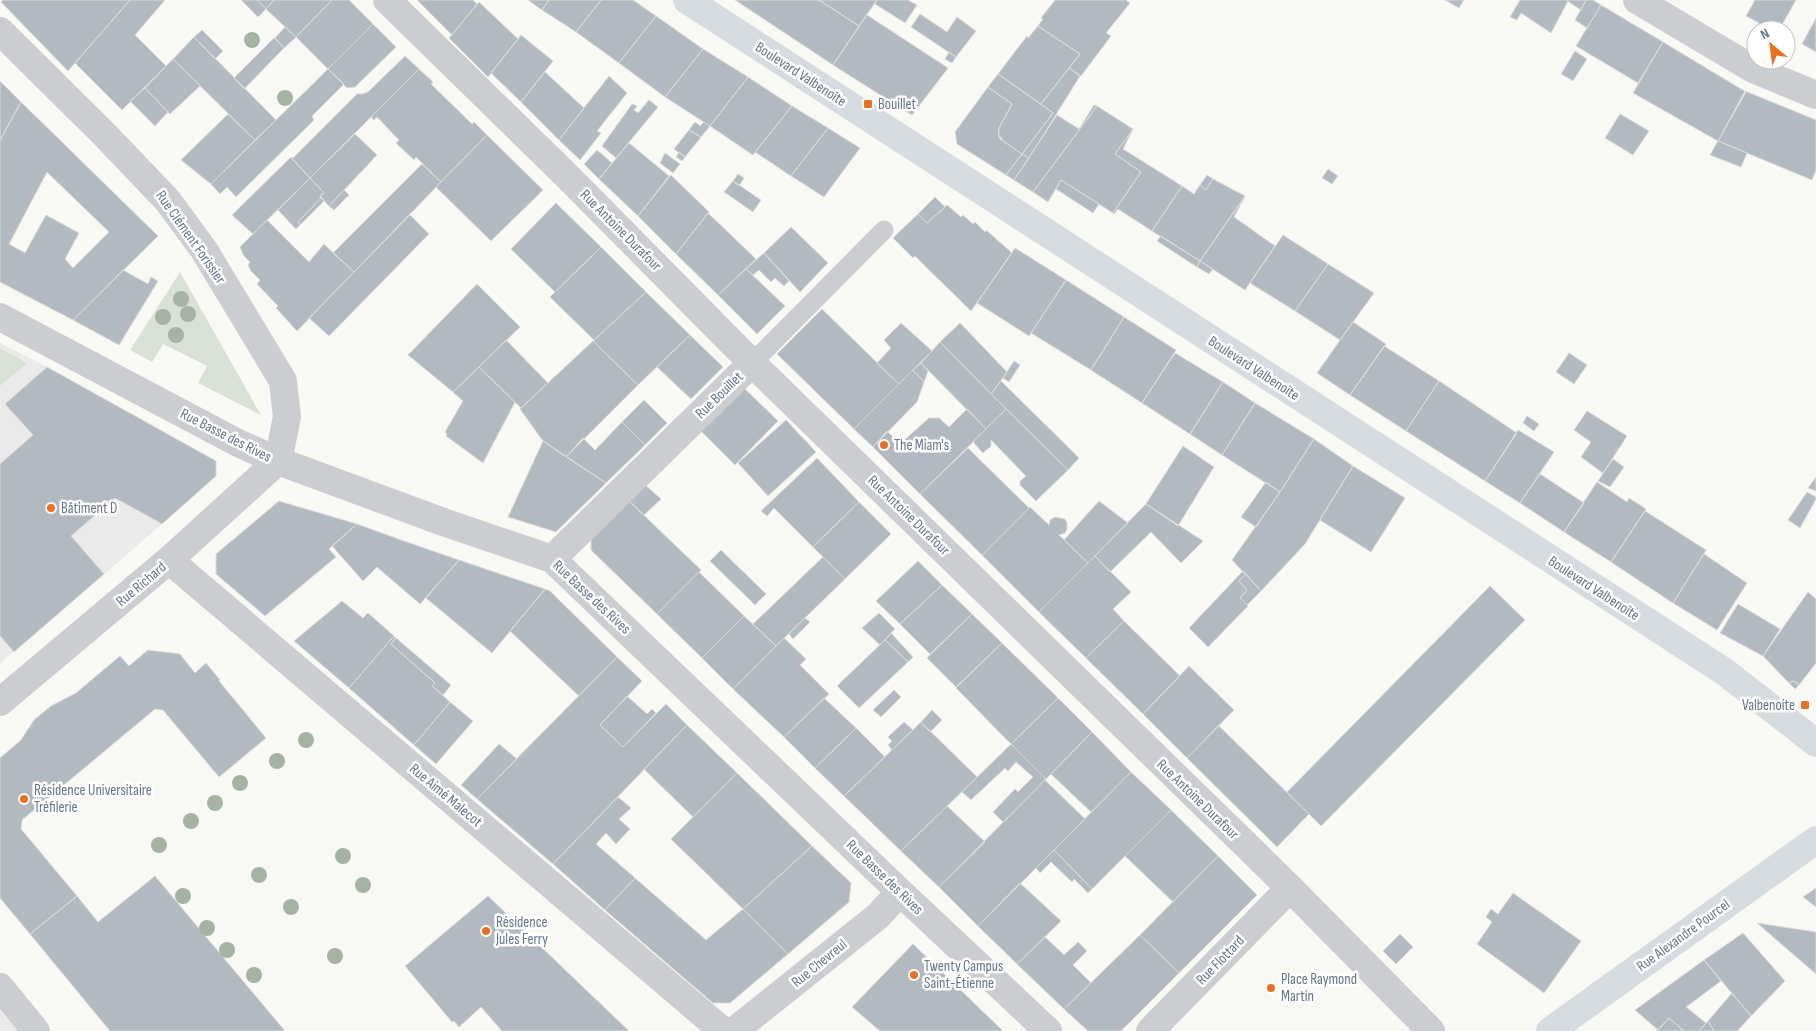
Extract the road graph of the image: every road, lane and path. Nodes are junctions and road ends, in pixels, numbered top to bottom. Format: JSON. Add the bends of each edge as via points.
{"nodes":[{"id":1,"x":387,"y":0,"type":"edge"},
{"id":2,"x":687,"y":0,"type":"edge"},
{"id":3,"x":1637,"y":0,"type":"edge"},
{"id":4,"x":0,"y":31,"type":"edge"},
{"id":5,"x":1816,"y":95,"type":"edge"},
{"id":6,"x":884,"y":230,"type":"dead end"},
{"id":7,"x":0,"y":317,"type":"edge"},
{"id":8,"x":752,"y":363,"type":"junction"},
{"id":9,"x":278,"y":461,"type":"junction"},
{"id":10,"x":552,"y":559,"type":"junction"},
{"id":11,"x":169,"y":560,"type":"junction"},
{"id":12,"x":0,"y":702,"type":"edge"},
{"id":13,"x":1816,"y":743,"type":"edge"},
{"id":14,"x":1816,"y":840,"type":"edge"},
{"id":15,"x":1290,"y":888,"type":"junction"},
{"id":16,"x":900,"y":892,"type":"junction"},
{"id":17,"x":0,"y":987,"type":"edge"},
{"id":18,"x":36,"y":1031,"type":"edge"},
{"id":19,"x":722,"y":1031,"type":"edge"},
{"id":20,"x":734,"y":1031,"type":"edge"},
{"id":21,"x":1048,"y":1031,"type":"edge"},
{"id":22,"x":1150,"y":1031,"type":"edge"},
{"id":23,"x":1431,"y":1031,"type":"edge"},
{"id":24,"x":1550,"y":1031,"type":"edge"}],
"edges":[{"from":1,"to":8,"type":"street","name":"Rue Antoine Durafour"},
{"from":2,"to":13,"type":"main road","name":"Boulevard Valbenoîte","via":[[1725,672]]},
{"from":3,"to":5,"type":"street","via":[[1754,69]]},
{"from":4,"to":9,"type":"street","name":"Rue Clément Forissier","via":[[168,201],[204,250],[283,381],[287,417]]},
{"from":6,"to":8,"type":"lane","name":"Rue Bouillet"},
{"from":7,"to":9,"type":"street","name":"Rue Basse des Rives"},
{"from":8,"to":10,"type":"street","name":"Rue Bouillet"},
{"from":8,"to":15,"type":"street","name":"Rue Antoine Durafour"},
{"from":9,"to":10,"type":"street","name":"Rue Basse des Rives","via":[[446,524]]},
{"from":9,"to":11,"type":"street","name":"Rue Richard"},
{"from":10,"to":16,"type":"street","name":"Rue Basse des Rives"},
{"from":11,"to":12,"type":"street","name":"Rue Richard"},
{"from":11,"to":19,"type":"street","name":"Rue Aimé Malecot"},
{"from":14,"to":24,"type":"main road","name":"Rue Alexandre Pourcel"},
{"from":15,"to":22,"type":"street","name":"Rue Flottard"},
{"from":15,"to":23,"type":"street","name":"Rue Antoine Durafour"},
{"from":16,"to":20,"type":"street","name":"Rue Chevreul","via":[[878,916]]},
{"from":16,"to":21,"type":"street","name":"Rue Basse des Rives"},
{"from":17,"to":18,"type":"street"}]}
